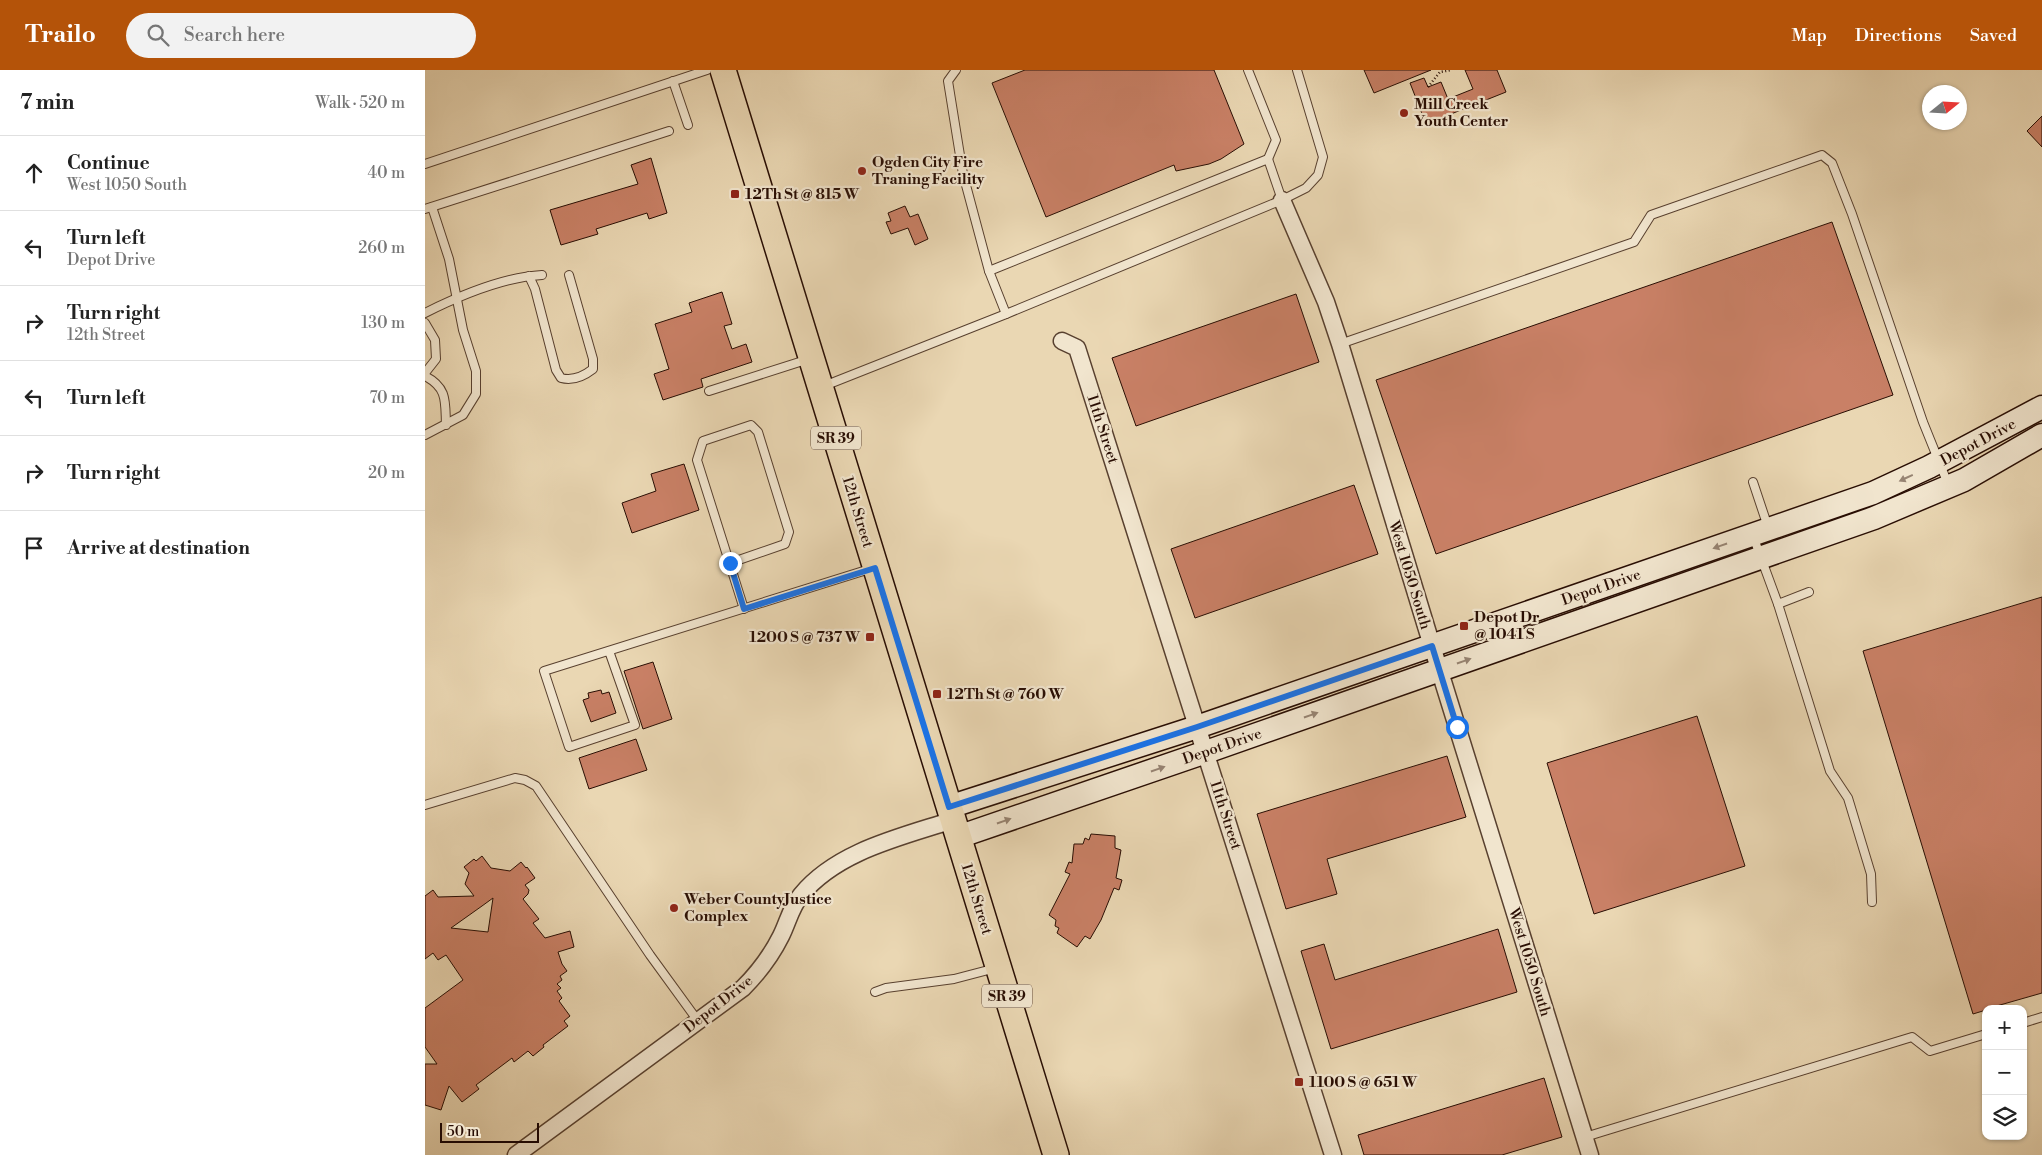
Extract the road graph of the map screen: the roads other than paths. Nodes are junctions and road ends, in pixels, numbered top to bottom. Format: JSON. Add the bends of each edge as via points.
{"nodes":[{"id":1,"x":707,"y":70,"type":"edge"},
{"id":2,"x":723,"y":70,"type":"edge"},
{"id":3,"x":956,"y":70,"type":"edge"},
{"id":4,"x":1248,"y":70,"type":"edge"},
{"id":5,"x":1297,"y":70,"type":"edge"},
{"id":6,"x":673,"y":81,"type":"junction"},
{"id":7,"x":688,"y":125,"type":"dead end"},
{"id":8,"x":669,"y":131,"type":"dead end"},
{"id":9,"x":1267,"y":158,"type":"junction"},
{"id":10,"x":425,"y":164,"type":"edge"},
{"id":11,"x":1283,"y":200,"type":"junction"},
{"id":12,"x":429,"y":208,"type":"edge"},
{"id":13,"x":989,"y":271,"type":"junction"},
{"id":14,"x":542,"y":275,"type":"dead end"},
{"id":15,"x":529,"y":276,"type":"junction"},
{"id":16,"x":569,"y":276,"type":"dead end"},
{"id":17,"x":457,"y":297,"type":"junction"},
{"id":18,"x":425,"y":313,"type":"edge"},
{"id":19,"x":1006,"y":314,"type":"junction"},
{"id":20,"x":425,"y":323,"type":"edge"},
{"id":21,"x":1062,"y":341,"type":"dead end"},
{"id":22,"x":1340,"y":344,"type":"junction"},
{"id":23,"x":811,"y":359,"type":"junction"},
{"id":24,"x":425,"y":375,"type":"edge"},
{"id":25,"x":820,"y":387,"type":"junction"},
{"id":26,"x":709,"y":390,"type":"dead end"},
{"id":27,"x":2042,"y":407,"type":"edge"},
{"id":28,"x":446,"y":425,"type":"junction"},
{"id":29,"x":425,"y":435,"type":"edge"},
{"id":30,"x":2042,"y":435,"type":"edge"},
{"id":31,"x":1939,"y":462,"type":"junction"},
{"id":32,"x":1753,"y":482,"type":"dead end"},
{"id":33,"x":1949,"y":487,"type":"junction"},
{"id":34,"x":1761,"y":532,"type":"junction"},
{"id":35,"x":1761,"y":558,"type":"junction"},
{"id":36,"x":730,"y":563,"type":"junction"},
{"id":37,"x":875,"y":568,"type":"junction"},
{"id":38,"x":1809,"y":592,"type":"dead end"},
{"id":39,"x":1779,"y":604,"type":"junction"},
{"id":40,"x":744,"y":609,"type":"junction"},
{"id":41,"x":1432,"y":646,"type":"junction"},
{"id":42,"x":609,"y":651,"type":"junction"},
{"id":43,"x":1439,"y":670,"type":"junction"},
{"id":44,"x":1197,"y":727,"type":"junction"},
{"id":45,"x":1206,"y":752,"type":"junction"},
{"id":46,"x":425,"y":805,"type":"edge"},
{"id":47,"x":953,"y":821,"type":"junction"},
{"id":48,"x":1872,"y":902,"type":"dead end"},
{"id":49,"x":998,"y":968,"type":"junction"},
{"id":50,"x":875,"y":992,"type":"dead end"},
{"id":51,"x":2042,"y":1017,"type":"edge"},
{"id":52,"x":698,"y":1021,"type":"junction"},
{"id":53,"x":2027,"y":1022,"type":"edge"},
{"id":54,"x":1982,"y":1035,"type":"edge"},
{"id":55,"x":1585,"y":1137,"type":"junction"},
{"id":56,"x":517,"y":1155,"type":"edge"},
{"id":57,"x":1056,"y":1155,"type":"edge"},
{"id":58,"x":1333,"y":1155,"type":"edge"},
{"id":59,"x":1590,"y":1155,"type":"edge"}],
"edges":[{"from":1,"to":6,"type":"lane"},
{"from":2,"to":23,"type":"main road","name":"12th Street","number":"SR 39"},
{"from":3,"to":13,"type":"lane","via":[[947,81],[963,174]]},
{"from":4,"to":9,"type":"lane","via":[[1276,140]]},
{"from":5,"to":11,"type":"lane","via":[[1323,157],[1318,176],[1306,188]]},
{"from":6,"to":7,"type":"lane"},
{"from":6,"to":10,"type":"lane"},
{"from":8,"to":12,"type":"lane"},
{"from":9,"to":11,"type":"lane"},
{"from":9,"to":13,"type":"lane"},
{"from":11,"to":19,"type":"lane"},
{"from":11,"to":22,"type":"street","name":"West 1050 South"},
{"from":12,"to":17,"type":"lane","via":[[449,259]]},
{"from":13,"to":19,"type":"lane"},
{"from":14,"to":15,"type":"lane"},
{"from":15,"to":16,"type":"lane","via":[[556,370],[561,378],[568,380],[586,375],[593,368]]},
{"from":15,"to":17,"type":"lane"},
{"from":17,"to":18,"type":"lane"},
{"from":17,"to":28,"type":"lane","via":[[476,371],[476,394],[463,415]]},
{"from":19,"to":25,"type":"lane"},
{"from":20,"to":24,"type":"lane","via":[[435,340],[436,360]]},
{"from":21,"to":44,"type":"street","name":"11th Street","via":[[1077,348]]},
{"from":22,"to":31,"type":"lane","via":[[1634,242],[1651,215],[1822,155],[1832,164],[1852,214]]},
{"from":22,"to":41,"type":"street","name":"West 1050 South"},
{"from":23,"to":25,"type":"main road","name":"12th Street","number":"SR 39"},
{"from":23,"to":26,"type":"lane"},
{"from":24,"to":28,"type":"lane","via":[[435,381],[446,400]]},
{"from":25,"to":37,"type":"main road","name":"12th Street","number":"SR 39"},
{"from":27,"to":31,"type":"main road","name":"Depot Drive"},
{"from":28,"to":29,"type":"lane"},
{"from":30,"to":33,"type":"main road","name":"Depot Drive"},
{"from":31,"to":33,"type":"lane"},
{"from":31,"to":34,"type":"main road","name":"Depot Drive","one_way":true,"via":[[1873,493]]},
{"from":32,"to":34,"type":"lane"},
{"from":33,"to":35,"type":"main road","name":"Depot Drive","via":[[1874,518]]},
{"from":34,"to":35,"type":"lane"},
{"from":34,"to":41,"type":"main road","name":"Depot Drive","one_way":true},
{"from":35,"to":39,"type":"lane"},
{"from":43,"to":35,"type":"main road","name":"Depot Drive","one_way":true},
{"from":36,"to":36,"type":"lane","via":[[697,460],[703,441],[751,425],[758,432],[789,532],[785,544]]},
{"from":36,"to":40,"type":"lane"},
{"from":37,"to":40,"type":"lane"},
{"from":37,"to":47,"type":"main road","name":"12th Street","number":"SR 39"},
{"from":38,"to":39,"type":"lane"},
{"from":39,"to":48,"type":"lane","via":[[1830,771],[1848,798],[1871,874]]},
{"from":40,"to":42,"type":"lane"},
{"from":41,"to":43,"type":"street","name":"West 1050 South"},
{"from":41,"to":44,"type":"main road","name":"Depot Drive"},
{"from":42,"to":42,"type":"lane","via":[[544,671],[569,747],[635,725]]},
{"from":45,"to":43,"type":"main road","name":"Depot Drive","one_way":true},
{"from":43,"to":55,"type":"street","name":"West 1050 South"},
{"from":44,"to":45,"type":"street","name":"11th Street"},
{"from":44,"to":47,"type":"main road","name":"Depot Drive"},
{"from":47,"to":45,"type":"main road","name":"Depot Drive","one_way":true},
{"from":45,"to":58,"type":"street","name":"11th Street"},
{"from":46,"to":52,"type":"lane","via":[[515,778],[536,786]]},
{"from":47,"to":49,"type":"main road","name":"12th Street","number":"SR 39"},
{"from":47,"to":52,"type":"street","name":"Depot Drive","via":[[868,849],[818,878],[801,895],[773,953],[758,973]]},
{"from":49,"to":50,"type":"lane"},
{"from":49,"to":57,"type":"main road","name":"12th Street","number":"SR 39"},
{"from":51,"to":53,"type":"lane"},
{"from":52,"to":56,"type":"street","name":"Depot Drive"},
{"from":54,"to":55,"type":"lane","via":[[1930,1051],[1912,1038]]},
{"from":55,"to":59,"type":"street","name":"West 1050 South"}]}
